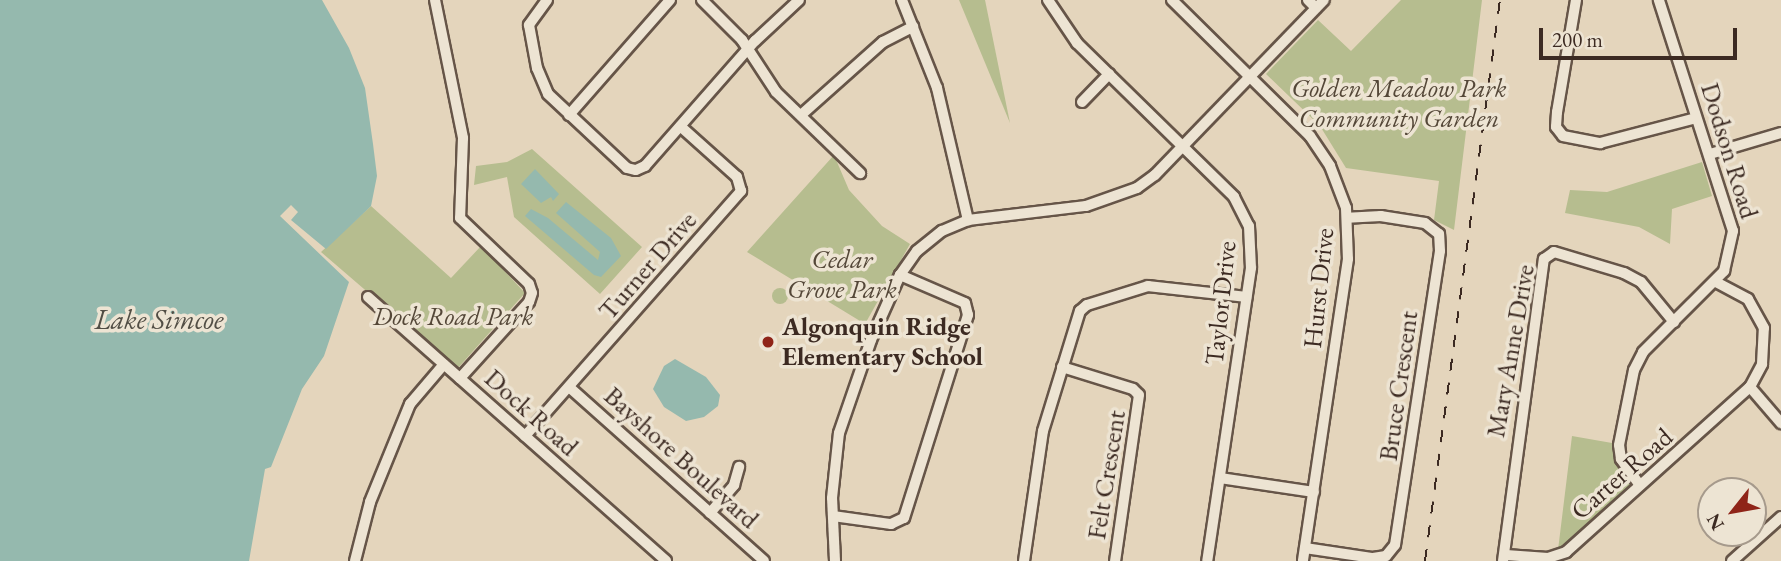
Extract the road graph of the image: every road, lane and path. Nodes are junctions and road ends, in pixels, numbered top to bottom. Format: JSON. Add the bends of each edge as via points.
{"nodes":[{"id":1,"x":435,"y":0,"type":"edge"},
{"id":2,"x":547,"y":0,"type":"edge"},
{"id":3,"x":670,"y":0,"type":"edge"},
{"id":4,"x":702,"y":0,"type":"edge"},
{"id":5,"x":799,"y":0,"type":"edge"},
{"id":6,"x":902,"y":0,"type":"edge"},
{"id":7,"x":1048,"y":0,"type":"edge"},
{"id":8,"x":1172,"y":0,"type":"edge"},
{"id":9,"x":1307,"y":0,"type":"edge"},
{"id":10,"x":1324,"y":0,"type":"edge"},
{"id":11,"x":1576,"y":0,"type":"edge"},
{"id":12,"x":1659,"y":0,"type":"edge"},
{"id":13,"x":1316,"y":8,"type":"junction"},
{"id":14,"x":913,"y":27,"type":"junction"},
{"id":15,"x":748,"y":50,"type":"junction"},
{"id":16,"x":1109,"y":74,"type":"junction"},
{"id":17,"x":1251,"y":76,"type":"junction"},
{"id":18,"x":1082,"y":102,"type":"dead end"},
{"id":19,"x":569,"y":116,"type":"junction"},
{"id":20,"x":801,"y":116,"type":"junction"},
{"id":21,"x":1696,"y":118,"type":"junction"},
{"id":22,"x":680,"y":127,"type":"junction"},
{"id":23,"x":1781,"y":133,"type":"edge"},
{"id":24,"x":1183,"y":146,"type":"junction"},
{"id":25,"x":1710,"y":154,"type":"junction"},
{"id":26,"x":860,"y":173,"type":"dead end"},
{"id":27,"x":1348,"y":218,"type":"junction"},
{"id":28,"x":968,"y":220,"type":"junction"},
{"id":29,"x":900,"y":275,"type":"junction"},
{"id":30,"x":1716,"y":282,"type":"junction"},
{"id":31,"x":368,"y":297,"type":"dead end"},
{"id":32,"x":1246,"y":297,"type":"junction"},
{"id":33,"x":1674,"y":322,"type":"junction"},
{"id":34,"x":444,"y":364,"type":"junction"},
{"id":35,"x":1062,"y":367,"type":"junction"},
{"id":36,"x":460,"y":378,"type":"junction"},
{"id":37,"x":569,"y":387,"type":"junction"},
{"id":38,"x":1750,"y":387,"type":"junction"},
{"id":39,"x":1781,"y":423,"type":"edge"},
{"id":40,"x":525,"y":436,"type":"junction"},
{"id":41,"x":739,"y":467,"type":"dead end"},
{"id":42,"x":1220,"y":478,"type":"junction"},
{"id":43,"x":1639,"y":484,"type":"junction"},
{"id":44,"x":1314,"y":492,"type":"junction"},
{"id":45,"x":710,"y":513,"type":"junction"},
{"id":46,"x":833,"y":516,"type":"junction"},
{"id":47,"x":1781,"y":517,"type":"edge"},
{"id":48,"x":1305,"y":548,"type":"junction"},
{"id":49,"x":1505,"y":558,"type":"edge"},
{"id":50,"x":355,"y":561,"type":"edge"},
{"id":51,"x":666,"y":561,"type":"edge"},
{"id":52,"x":764,"y":561,"type":"edge"},
{"id":53,"x":835,"y":561,"type":"edge"},
{"id":54,"x":1024,"y":561,"type":"edge"},
{"id":55,"x":1115,"y":561,"type":"edge"},
{"id":56,"x":1207,"y":561,"type":"edge"},
{"id":57,"x":1303,"y":561,"type":"edge"},
{"id":58,"x":1732,"y":561,"type":"edge"}],
"edges":[{"from":1,"to":36,"type":"street","via":[[463,138],[460,218],[532,293]]},
{"from":2,"to":19,"type":"street","via":[[530,20],[529,31],[548,94]]},
{"from":3,"to":19,"type":"street"},
{"from":4,"to":15,"type":"street"},
{"from":5,"to":15,"type":"street"},
{"from":6,"to":14,"type":"street"},
{"from":7,"to":16,"type":"street","name":"Taylor Drive","via":[[1072,37]]},
{"from":8,"to":17,"type":"street","name":"Hurst Drive"},
{"from":9,"to":13,"type":"street"},
{"from":10,"to":13,"type":"street"},
{"from":11,"to":21,"type":"street","via":[[1557,111],[1556,127],[1563,136],[1600,142]]},
{"from":12,"to":21,"type":"street","name":"Dodson Road"},
{"from":13,"to":17,"type":"street"},
{"from":14,"to":20,"type":"street","via":[[883,41]]},
{"from":14,"to":28,"type":"street","via":[[937,88]]},
{"from":15,"to":20,"type":"street","via":[[770,85]]},
{"from":15,"to":22,"type":"street"},
{"from":16,"to":18,"type":"street"},
{"from":16,"to":24,"type":"street","name":"Taylor Drive"},
{"from":17,"to":24,"type":"street"},
{"from":17,"to":27,"type":"street","name":"Hurst Drive","via":[[1320,149],[1334,174]]},
{"from":19,"to":22,"type":"street","via":[[631,170],[645,166]]},
{"from":20,"to":26,"type":"street"},
{"from":21,"to":25,"type":"street","name":"Dodson Road"},
{"from":22,"to":37,"type":"street","name":"Turner Drive","via":[[737,177],[741,191]]},
{"from":23,"to":25,"type":"street"},
{"from":24,"to":28,"type":"street","via":[[1151,179],[1115,199]]},
{"from":24,"to":32,"type":"street","name":"Taylor Drive","via":[[1234,197],[1245,215],[1252,249]]},
{"from":25,"to":30,"type":"street","name":"Dodson Road","via":[[1733,231],[1732,251]]},
{"from":27,"to":44,"type":"street","name":"Hurst Drive","via":[[1348,259]]},
{"from":27,"to":48,"type":"street","name":"Bruce Crescent","via":[[1381,216],[1425,223],[1439,234],[1440,251],[1395,545],[1386,556],[1373,558]]},
{"from":28,"to":29,"type":"street","via":[[930,239]]},
{"from":29,"to":46,"type":"street","via":[[864,356],[842,425],[834,459]]},
{"from":29,"to":46,"type":"street","via":[[965,303],[968,315],[904,518],[891,524]]},
{"from":30,"to":33,"type":"street","name":"Dodson Road"},
{"from":30,"to":38,"type":"street","via":[[1735,289],[1759,313],[1764,328],[1762,364]]},
{"from":31,"to":34,"type":"street","name":"Dock Road"},
{"from":32,"to":35,"type":"street","via":[[1161,285],[1087,305],[1080,312]]},
{"from":32,"to":42,"type":"street","name":"Taylor Drive"},
{"from":33,"to":43,"type":"street","name":"Dodson Road","via":[[1643,352],[1623,409],[1621,459]]},
{"from":33,"to":49,"type":"street","name":"Mary Anne Drive","via":[[1641,282],[1624,273],[1554,252],[1544,259],[1509,495]]},
{"from":34,"to":36,"type":"street","name":"Dock Road"},
{"from":34,"to":50,"type":"street","via":[[410,404],[374,490]]},
{"from":35,"to":54,"type":"street","via":[[1043,431]]},
{"from":35,"to":55,"type":"street","name":"Felt Crescent","via":[[1133,389],[1139,395]]},
{"from":36,"to":40,"type":"street","name":"Dock Road"},
{"from":37,"to":40,"type":"street","name":"Turner Drive"},
{"from":37,"to":45,"type":"street","name":"Bayshore Boulevard"},
{"from":38,"to":39,"type":"street"},
{"from":38,"to":43,"type":"street","name":"Carter Road"},
{"from":40,"to":51,"type":"street","name":"Dock Road"},
{"from":41,"to":45,"type":"street","via":[[734,485]]},
{"from":42,"to":44,"type":"street"},
{"from":42,"to":56,"type":"street","name":"Taylor Drive"},
{"from":43,"to":49,"type":"street","name":"Carter Road","via":[[1566,552],[1548,558]]},
{"from":44,"to":48,"type":"street","name":"Hurst Drive"},
{"from":45,"to":52,"type":"street","name":"Bayshore Boulevard"},
{"from":46,"to":53,"type":"street"},
{"from":47,"to":58,"type":"street"},
{"from":48,"to":57,"type":"street","name":"Hurst Drive"}]}
